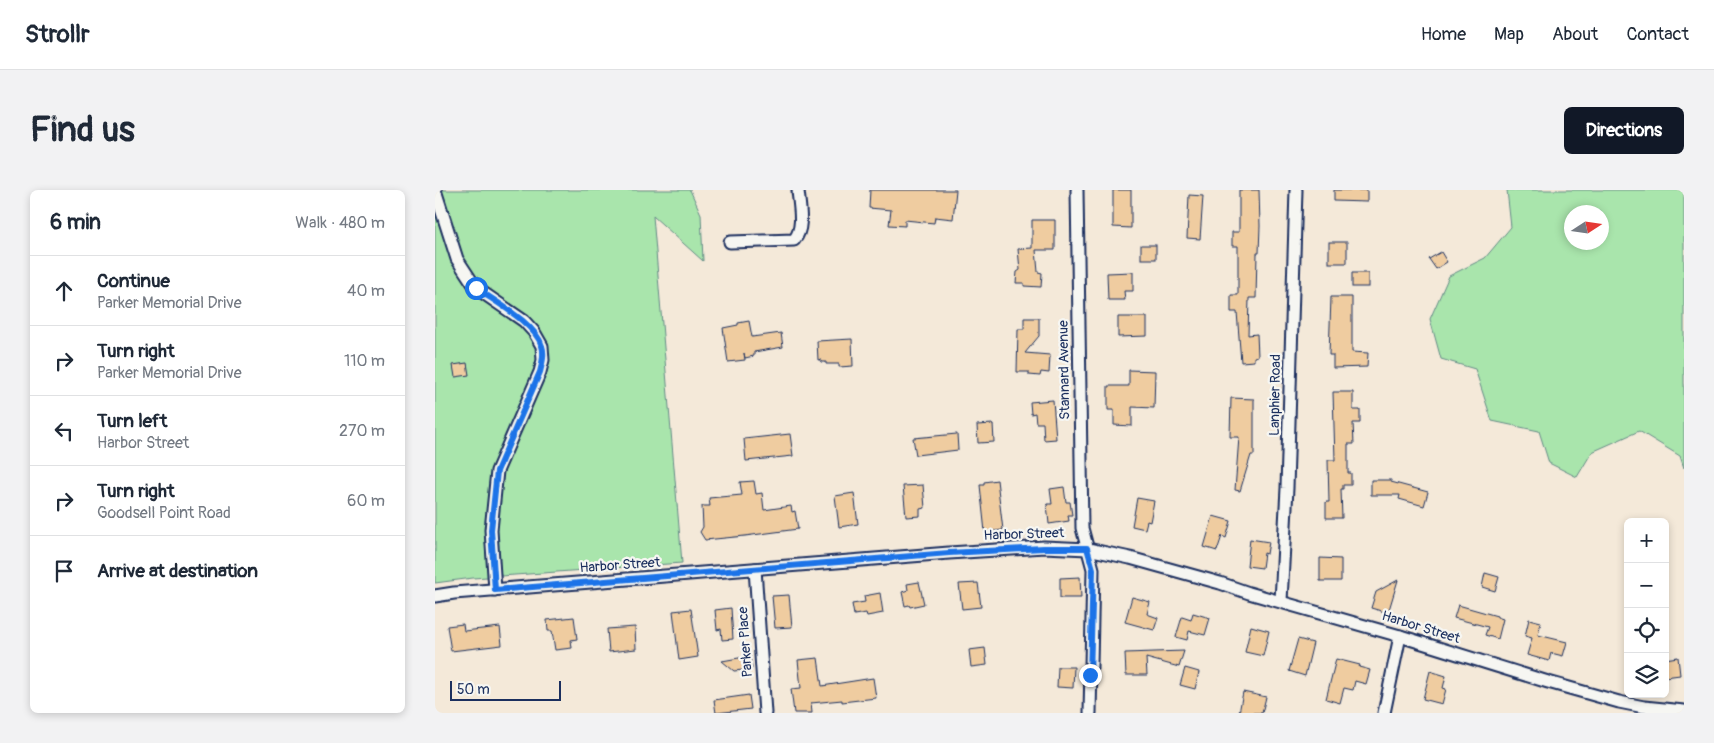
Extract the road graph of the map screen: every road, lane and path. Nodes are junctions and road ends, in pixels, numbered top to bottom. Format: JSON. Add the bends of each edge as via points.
{"nodes":[{"id":1,"x":435,"y":190,"type":"edge"},
{"id":2,"x":798,"y":190,"type":"edge"},
{"id":3,"x":1077,"y":190,"type":"edge"},
{"id":4,"x":1296,"y":190,"type":"edge"},
{"id":5,"x":730,"y":242,"type":"dead end"},
{"id":6,"x":1087,"y":548,"type":"junction"},
{"id":7,"x":755,"y":569,"type":"junction"},
{"id":8,"x":495,"y":590,"type":"junction"},
{"id":9,"x":435,"y":596,"type":"edge"},
{"id":10,"x":1281,"y":601,"type":"junction"},
{"id":11,"x":1400,"y":636,"type":"junction"},
{"id":12,"x":1684,"y":711,"type":"edge"},
{"id":13,"x":765,"y":713,"type":"edge"},
{"id":14,"x":1090,"y":713,"type":"edge"},
{"id":15,"x":1384,"y":713,"type":"edge"}],
"edges":[{"from":1,"to":8,"type":"street","via":[[457,259],[476,288],[524,321],[543,346],[540,372],[497,471],[491,530]]},
{"from":2,"to":5,"type":"street","via":[[799,235],[794,240]]},
{"from":3,"to":6,"type":"street","name":"Stannard Avenue","via":[[1082,528]]},
{"from":4,"to":10,"type":"street","name":"Lanphier Road"},
{"from":6,"to":7,"type":"street","name":"Harbor Street","via":[[958,552]]},
{"from":6,"to":10,"type":"street","name":"Harbor Street"},
{"from":6,"to":14,"type":"street","name":"Stannard Avenue","via":[[1093,569]]},
{"from":7,"to":8,"type":"street","name":"Harbor Street"},
{"from":7,"to":13,"type":"street","name":"Parker Place"},
{"from":8,"to":9,"type":"street","name":"Harbor Street"},
{"from":10,"to":11,"type":"street","name":"Harbor Street"},
{"from":11,"to":12,"type":"street","name":"Harbor Street","via":[[1619,702]]},
{"from":11,"to":15,"type":"street"}]}
